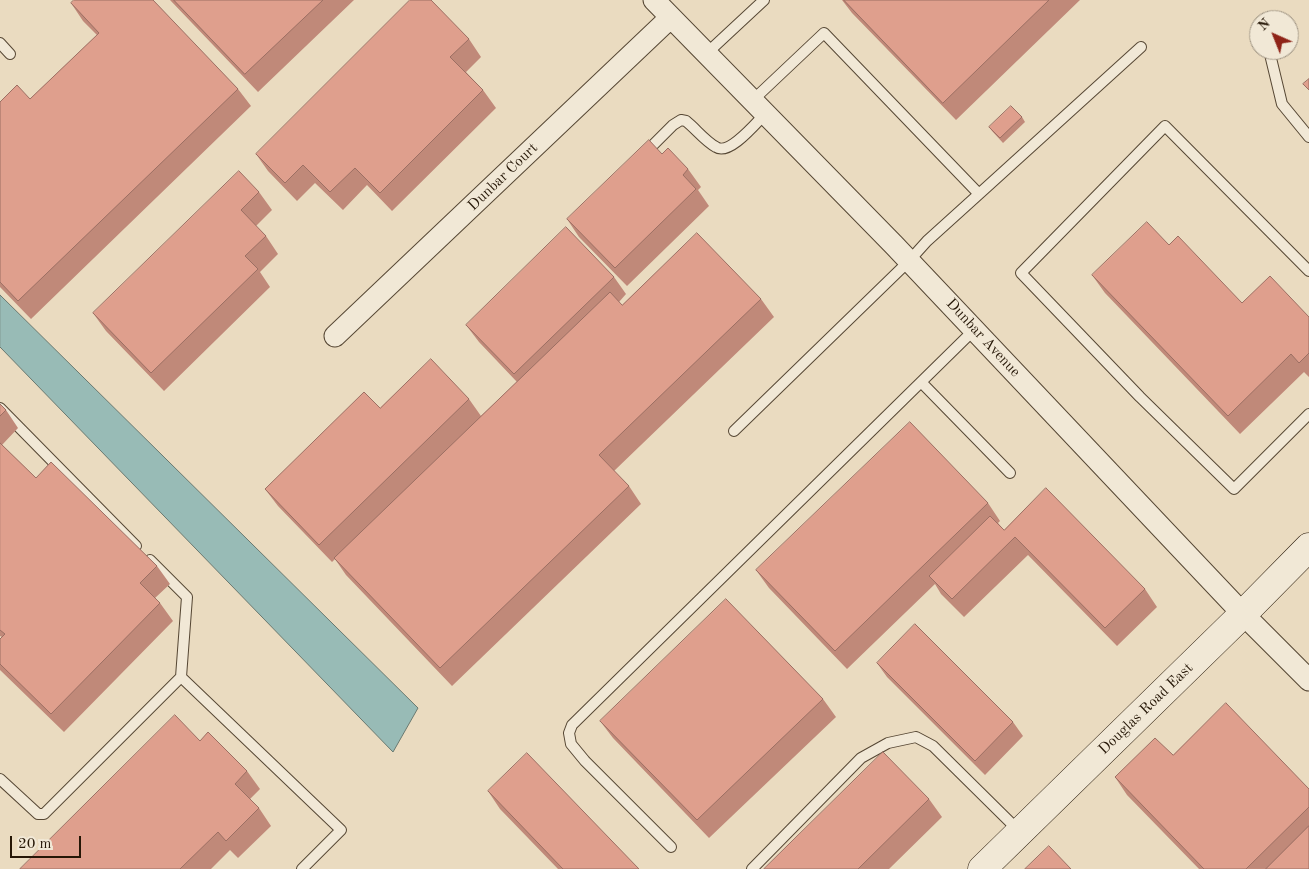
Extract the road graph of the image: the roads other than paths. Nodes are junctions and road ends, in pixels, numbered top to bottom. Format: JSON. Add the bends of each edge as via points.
{"nodes":[{"id":1,"x":654,"y":0,"type":"edge"},
{"id":2,"x":760,"y":1,"type":"edge"},
{"id":3,"x":670,"y":18,"type":"junction"},
{"id":4,"x":0,"y":43,"type":"edge"},
{"id":5,"x":1141,"y":47,"type":"dead end"},
{"id":6,"x":10,"y":54,"type":"dead end"},
{"id":7,"x":706,"y":54,"type":"junction"},
{"id":8,"x":1272,"y":60,"type":"edge"},
{"id":9,"x":758,"y":108,"type":"junction"},
{"id":10,"x":1309,"y":137,"type":"edge"},
{"id":11,"x":640,"y":158,"type":"edge"},
{"id":12,"x":979,"y":194,"type":"junction"},
{"id":13,"x":909,"y":260,"type":"junction"},
{"id":14,"x":1309,"y":271,"type":"edge"},
{"id":15,"x":974,"y":330,"type":"junction"},
{"id":16,"x":335,"y":336,"type":"dead end"},
{"id":17,"x":921,"y":382,"type":"junction"},
{"id":18,"x":0,"y":408,"type":"edge"},
{"id":19,"x":1309,"y":414,"type":"edge"},
{"id":20,"x":734,"y":431,"type":"dead end"},
{"id":21,"x":1010,"y":473,"type":"dead end"},
{"id":22,"x":1309,"y":547,"type":"edge"},
{"id":23,"x":1243,"y":614,"type":"junction"},
{"id":24,"x":181,"y":677,"type":"junction"},
{"id":25,"x":1309,"y":680,"type":"edge"},
{"id":26,"x":0,"y":779,"type":"edge"},
{"id":27,"x":1020,"y":832,"type":"junction"},
{"id":28,"x":671,"y":847,"type":"dead end"},
{"id":29,"x":302,"y":869,"type":"edge"},
{"id":30,"x":752,"y":869,"type":"edge"},
{"id":31,"x":982,"y":869,"type":"edge"}],
"edges":[{"from":1,"to":3,"type":"street","name":"Dunbar Avenue"},
{"from":2,"to":7,"type":"lane"},
{"from":3,"to":7,"type":"street","name":"Dunbar Avenue"},
{"from":3,"to":16,"type":"street","name":"Dunbar Court"},
{"from":4,"to":6,"type":"lane"},
{"from":5,"to":12,"type":"lane"},
{"from":7,"to":9,"type":"street","name":"Dunbar Avenue"},
{"from":8,"to":10,"type":"lane","via":[[1282,104]]},
{"from":9,"to":11,"type":"lane","via":[[734,144],[725,149],[717,148],[681,120]]},
{"from":9,"to":12,"type":"lane","via":[[824,33]]},
{"from":9,"to":13,"type":"street","name":"Dunbar Avenue"},
{"from":12,"to":13,"type":"lane"},
{"from":13,"to":15,"type":"street","name":"Dunbar Avenue"},
{"from":13,"to":20,"type":"lane"},
{"from":14,"to":19,"type":"lane","via":[[1165,126],[1021,273],[1234,489]]},
{"from":15,"to":17,"type":"lane"},
{"from":15,"to":23,"type":"street","name":"Dunbar Avenue"},
{"from":17,"to":21,"type":"lane"},
{"from":17,"to":28,"type":"lane","via":[[572,725],[569,733],[571,744]]},
{"from":18,"to":24,"type":"lane","via":[[187,597]]},
{"from":22,"to":23,"type":"street","name":"Douglas Road East"},
{"from":23,"to":25,"type":"street","name":"Dunbar Avenue"},
{"from":23,"to":27,"type":"street","name":"Douglas Road East"},
{"from":24,"to":26,"type":"lane","via":[[44,814],[38,814]]},
{"from":24,"to":29,"type":"lane","via":[[341,830]]},
{"from":27,"to":30,"type":"lane","via":[[933,746],[916,737],[888,742],[861,758]]},
{"from":27,"to":31,"type":"street","name":"Douglas Road East"}]}
